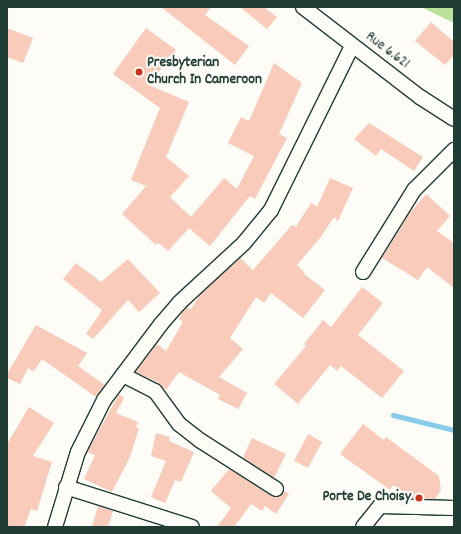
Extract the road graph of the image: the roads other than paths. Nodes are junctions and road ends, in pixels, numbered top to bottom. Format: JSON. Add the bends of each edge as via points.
{"nodes":[{"id":1,"x":303,"y":7,"type":"edge"},
{"id":2,"x":352,"y":46,"type":"junction"},
{"id":3,"x":454,"y":119,"type":"edge"},
{"id":4,"x":454,"y":150,"type":"edge"},
{"id":5,"x":363,"y":272,"type":"dead end"},
{"id":6,"x":123,"y":375,"type":"junction"},
{"id":7,"x":66,"y":487,"type":"junction"},
{"id":8,"x":276,"y":489,"type":"dead end"},
{"id":9,"x":454,"y":508,"type":"edge"},
{"id":10,"x":55,"y":527,"type":"edge"},
{"id":11,"x":192,"y":527,"type":"edge"},
{"id":12,"x":363,"y":527,"type":"edge"}],
"edges":[{"from":1,"to":2,"type":"street","name":"Rue 6.621"},
{"from":2,"to":3,"type":"street","name":"Rue 6.621"},
{"from":2,"to":6,"type":"street","via":[[271,210],[244,244],[179,303]]},
{"from":4,"to":5,"type":"street","via":[[414,190]]},
{"from":6,"to":7,"type":"street","via":[[94,418]]},
{"from":6,"to":8,"type":"street","via":[[155,392],[179,424],[201,441]]},
{"from":7,"to":10,"type":"street"},
{"from":7,"to":11,"type":"street"},
{"from":9,"to":12,"type":"street","via":[[380,506]]}]}
